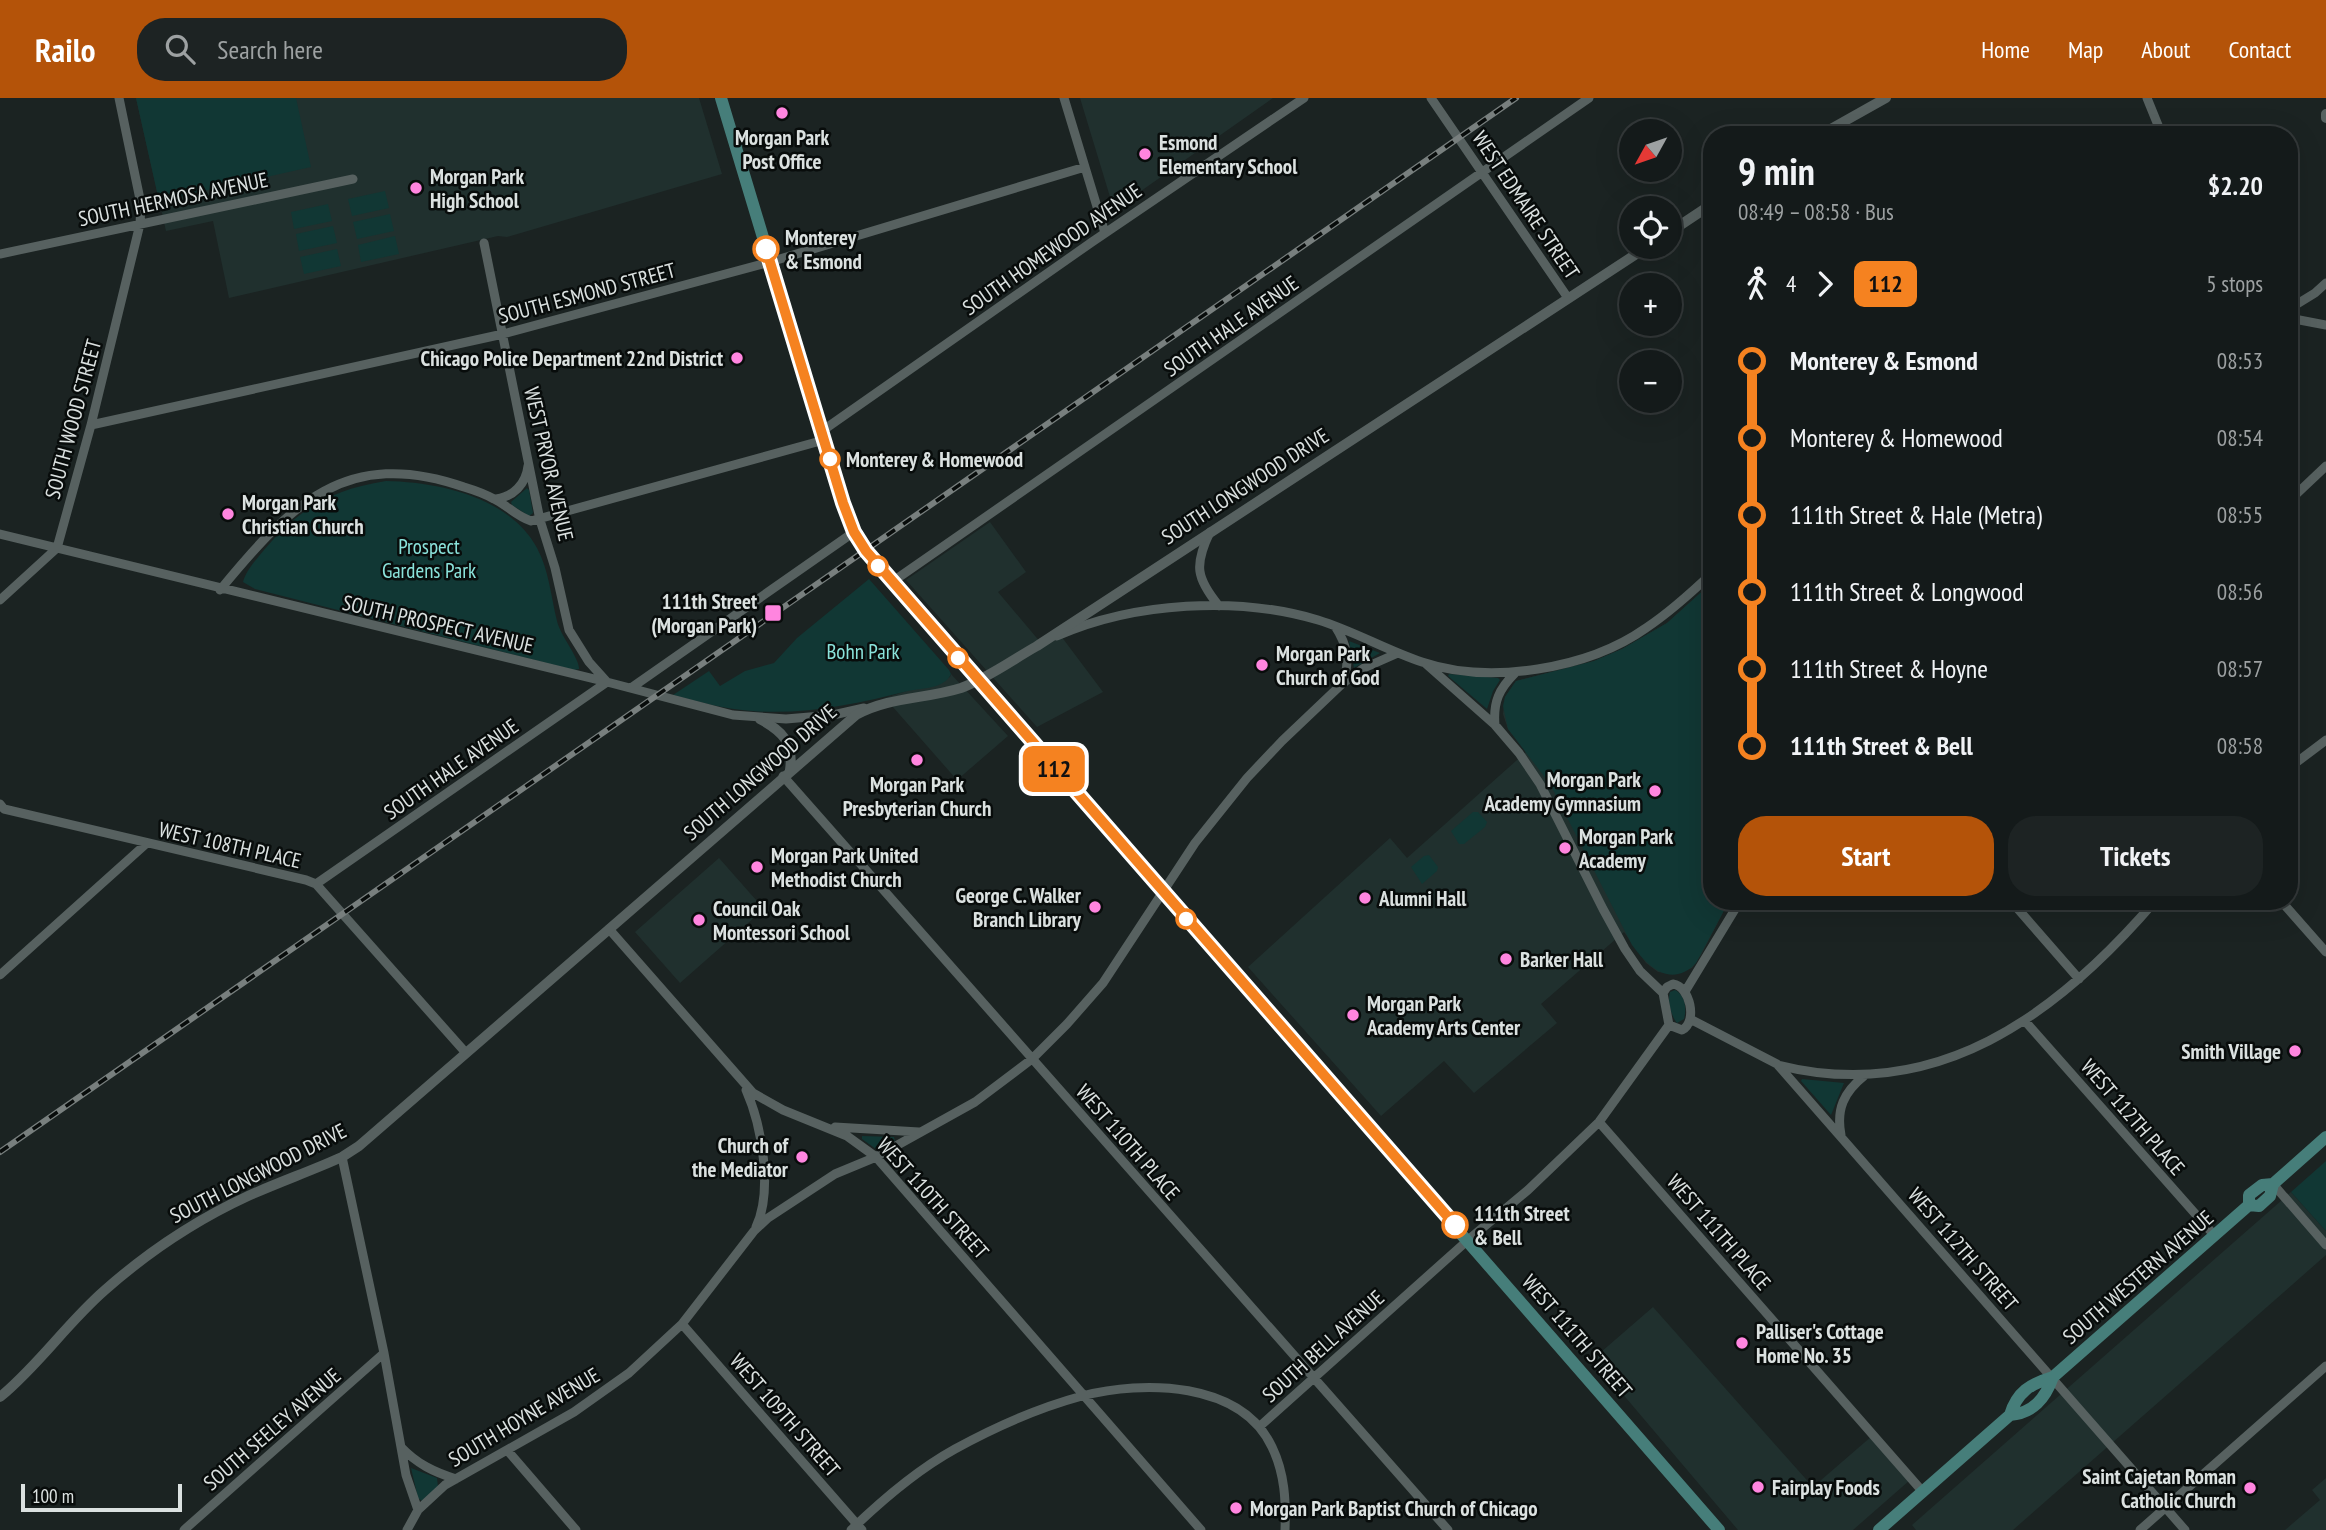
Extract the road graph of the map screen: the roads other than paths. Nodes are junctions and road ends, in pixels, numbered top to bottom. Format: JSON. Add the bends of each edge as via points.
{"nodes":[{"id":1,"x":119,"y":98,"type":"edge"},
{"id":2,"x":721,"y":98,"type":"edge"},
{"id":3,"x":1064,"y":98,"type":"edge"},
{"id":4,"x":1304,"y":98,"type":"edge"},
{"id":5,"x":1431,"y":98,"type":"edge"},
{"id":6,"x":1589,"y":98,"type":"edge"},
{"id":7,"x":1886,"y":98,"type":"edge"},
{"id":8,"x":2147,"y":98,"type":"edge"},
{"id":9,"x":1836,"y":126,"type":"edge"},
{"id":10,"x":2158,"y":126,"type":"edge"},
{"id":11,"x":1085,"y":167,"type":"junction"},
{"id":12,"x":1482,"y":173,"type":"junction"},
{"id":13,"x":353,"y":179,"type":"dead end"},
{"id":14,"x":1703,"y":210,"type":"edge"},
{"id":15,"x":139,"y":224,"type":"junction"},
{"id":16,"x":1682,"y":224,"type":"edge"},
{"id":17,"x":1105,"y":233,"type":"junction"},
{"id":18,"x":484,"y":243,"type":"dead end"},
{"id":19,"x":0,"y":254,"type":"edge"},
{"id":20,"x":1629,"y":259,"type":"edge"},
{"id":21,"x":770,"y":261,"type":"junction"},
{"id":22,"x":2326,"y":283,"type":"edge"},
{"id":23,"x":1569,"y":298,"type":"junction"},
{"id":24,"x":2298,"y":303,"type":"edge"},
{"id":25,"x":2298,"y":320,"type":"edge"},
{"id":26,"x":2326,"y":325,"type":"edge"},
{"id":27,"x":503,"y":334,"type":"junction"},
{"id":28,"x":91,"y":425,"type":"junction"},
{"id":29,"x":823,"y":436,"type":"junction"},
{"id":30,"x":528,"y":458,"type":"junction"},
{"id":31,"x":2326,"y":466,"type":"edge"},
{"id":32,"x":2298,"y":492,"type":"edge"},
{"id":33,"x":496,"y":499,"type":"junction"},
{"id":34,"x":540,"y":520,"type":"junction"},
{"id":35,"x":854,"y":532,"type":"junction"},
{"id":36,"x":1210,"y":532,"type":"junction"},
{"id":37,"x":0,"y":534,"type":"edge"},
{"id":38,"x":57,"y":548,"type":"junction"},
{"id":39,"x":1703,"y":581,"type":"edge"},
{"id":40,"x":892,"y":582,"type":"junction"},
{"id":41,"x":220,"y":590,"type":"junction"},
{"id":42,"x":0,"y":600,"type":"edge"},
{"id":43,"x":1219,"y":606,"type":"junction"},
{"id":44,"x":1335,"y":626,"type":"junction"},
{"id":45,"x":1037,"y":646,"type":"junction"},
{"id":46,"x":1398,"y":653,"type":"junction"},
{"id":47,"x":1424,"y":663,"type":"junction"},
{"id":48,"x":1515,"y":673,"type":"junction"},
{"id":49,"x":977,"y":681,"type":"junction"},
{"id":50,"x":607,"y":682,"type":"junction"},
{"id":51,"x":1343,"y":683,"type":"junction"},
{"id":52,"x":631,"y":688,"type":"junction"},
{"id":53,"x":870,"y":707,"type":"junction"},
{"id":54,"x":760,"y":719,"type":"junction"},
{"id":55,"x":1495,"y":725,"type":"junction"},
{"id":56,"x":2326,"y":740,"type":"edge"},
{"id":57,"x":2298,"y":761,"type":"edge"},
{"id":58,"x":787,"y":773,"type":"junction"},
{"id":59,"x":0,"y":804,"type":"edge"},
{"id":60,"x":147,"y":843,"type":"junction"},
{"id":61,"x":316,"y":884,"type":"junction"},
{"id":62,"x":1163,"y":892,"type":"junction"},
{"id":63,"x":1735,"y":910,"type":"edge"},
{"id":64,"x":2019,"y":910,"type":"edge"},
{"id":65,"x":2147,"y":910,"type":"edge"},
{"id":66,"x":2289,"y":910,"type":"edge"},
{"id":67,"x":609,"y":929,"type":"junction"},
{"id":68,"x":2326,"y":952,"type":"edge"},
{"id":69,"x":0,"y":975,"type":"edge"},
{"id":70,"x":2079,"y":979,"type":"junction"},
{"id":71,"x":1686,"y":990,"type":"junction"},
{"id":72,"x":1663,"y":993,"type":"junction"},
{"id":73,"x":1692,"y":1020,"type":"junction"},
{"id":74,"x":2025,"y":1021,"type":"junction"},
{"id":75,"x":1669,"y":1025,"type":"junction"},
{"id":76,"x":466,"y":1053,"type":"junction"},
{"id":77,"x":1032,"y":1059,"type":"junction"},
{"id":78,"x":1777,"y":1064,"type":"junction"},
{"id":79,"x":1864,"y":1076,"type":"junction"},
{"id":80,"x":744,"y":1085,"type":"junction"},
{"id":81,"x":1599,"y":1122,"type":"junction"},
{"id":82,"x":826,"y":1126,"type":"junction"},
{"id":83,"x":922,"y":1132,"type":"junction"},
{"id":84,"x":1841,"y":1136,"type":"junction"},
{"id":85,"x":2326,"y":1137,"type":"edge"},
{"id":86,"x":342,"y":1157,"type":"junction"},
{"id":87,"x":876,"y":1157,"type":"junction"},
{"id":88,"x":2273,"y":1184,"type":"junction"},
{"id":89,"x":754,"y":1231,"type":"junction"},
{"id":90,"x":2214,"y":1235,"type":"junction"},
{"id":91,"x":1468,"y":1240,"type":"junction"},
{"id":92,"x":2326,"y":1245,"type":"edge"},
{"id":93,"x":682,"y":1324,"type":"junction"},
{"id":94,"x":384,"y":1353,"type":"junction"},
{"id":95,"x":2326,"y":1366,"type":"edge"},
{"id":96,"x":2053,"y":1377,"type":"junction"},
{"id":97,"x":1313,"y":1378,"type":"junction"},
{"id":98,"x":1083,"y":1396,"type":"junction"},
{"id":99,"x":0,"y":1397,"type":"edge"},
{"id":100,"x":1259,"y":1427,"type":"junction"},
{"id":101,"x":401,"y":1447,"type":"junction"},
{"id":102,"x":507,"y":1450,"type":"junction"},
{"id":103,"x":456,"y":1479,"type":"junction"},
{"id":104,"x":1923,"y":1492,"type":"junction"},
{"id":105,"x":2166,"y":1508,"type":"junction"},
{"id":106,"x":418,"y":1510,"type":"junction"},
{"id":107,"x":857,"y":1528,"type":"edge"},
{"id":108,"x":184,"y":1530,"type":"edge"},
{"id":109,"x":407,"y":1530,"type":"edge"},
{"id":110,"x":576,"y":1530,"type":"edge"},
{"id":111,"x":1201,"y":1530,"type":"edge"},
{"id":112,"x":1285,"y":1530,"type":"edge"},
{"id":113,"x":1448,"y":1530,"type":"edge"},
{"id":114,"x":1719,"y":1530,"type":"edge"},
{"id":115,"x":1879,"y":1530,"type":"edge"},
{"id":116,"x":2140,"y":1530,"type":"edge"},
{"id":117,"x":2185,"y":1530,"type":"edge"}],
"edges":[{"from":1,"to":15,"type":"street","name":"SOUTH WOOD STREET","via":[[141,204]]},
{"from":2,"to":21,"type":"main road","name":"WEST 111TH STREET"},
{"from":3,"to":11,"type":"street"},
{"from":4,"to":17,"type":"street","name":"SOUTH HOMEWOOD AVENUE"},
{"from":5,"to":12,"type":"street","name":"WEST EDMAIRE STREET"},
{"from":6,"to":12,"type":"street","name":"SOUTH HALE AVENUE"},
{"from":7,"to":9,"type":"street"},
{"from":8,"to":10,"type":"street"},
{"from":11,"to":17,"type":"street"},
{"from":11,"to":21,"type":"street","name":"SOUTH ESMOND STREET"},
{"from":12,"to":23,"type":"street","name":"WEST EDMAIRE STREET"},
{"from":12,"to":40,"type":"street","name":"SOUTH HALE AVENUE"},
{"from":13,"to":15,"type":"street","name":"SOUTH HERMOSA AVENUE"},
{"from":14,"to":16,"type":"street"},
{"from":15,"to":19,"type":"street","name":"SOUTH HERMOSA AVENUE"},
{"from":15,"to":28,"type":"street","name":"SOUTH WOOD STREET"},
{"from":17,"to":29,"type":"street","name":"SOUTH HOMEWOOD AVENUE"},
{"from":18,"to":27,"type":"street","name":"WEST PRYOR AVENUE"},
{"from":20,"to":23,"type":"street","name":"SOUTH LONGWOOD DRIVE"},
{"from":21,"to":27,"type":"street","name":"SOUTH ESMOND STREET"},
{"from":21,"to":29,"type":"main road","name":"WEST 111TH STREET"},
{"from":22,"to":24,"type":"street"},
{"from":23,"to":36,"type":"street","name":"SOUTH LONGWOOD DRIVE"},
{"from":25,"to":26,"type":"street"},
{"from":27,"to":28,"type":"street","name":"SOUTH ESMOND STREET"},
{"from":27,"to":30,"type":"street","name":"WEST PRYOR AVENUE"},
{"from":28,"to":38,"type":"street","name":"SOUTH WOOD STREET"},
{"from":29,"to":34,"type":"street","name":"SOUTH HOMEWOOD AVENUE"},
{"from":29,"to":35,"type":"main road","name":"WEST 111TH STREET"},
{"from":30,"to":33,"type":"street","via":[[520,486],[506,498]]},
{"from":30,"to":34,"type":"street","name":"WEST PRYOR AVENUE"},
{"from":31,"to":32,"type":"street"},
{"from":33,"to":34,"type":"street","via":[[521,517]]},
{"from":33,"to":41,"type":"street","via":[[413,474],[387,473],[342,482],[282,520]]},
{"from":34,"to":50,"type":"street","name":"WEST PRYOR AVENUE","via":[[569,630]]},
{"from":35,"to":40,"type":"main road","name":"WEST 111TH STREET"},
{"from":35,"to":52,"type":"street"},
{"from":36,"to":43,"type":"street","via":[[1201,552],[1200,578]]},
{"from":36,"to":45,"type":"street","name":"SOUTH LONGWOOD DRIVE"},
{"from":37,"to":38,"type":"street","name":"SOUTH PROSPECT AVENUE"},
{"from":38,"to":41,"type":"street","name":"SOUTH PROSPECT AVENUE"},
{"from":38,"to":42,"type":"street"},
{"from":39,"to":48,"type":"street","via":[[1660,618],[1621,642],[1590,656]]},
{"from":40,"to":49,"type":"main road","name":"WEST 111TH STREET"},
{"from":41,"to":50,"type":"street","name":"SOUTH PROSPECT AVENUE"},
{"from":43,"to":44,"type":"street","via":[[1282,612]]},
{"from":43,"to":45,"type":"street","via":[[1133,614],[1093,623]]},
{"from":44,"to":46,"type":"street"},
{"from":44,"to":51,"type":"street","via":[[1346,645],[1348,667]]},
{"from":45,"to":49,"type":"street","name":"SOUTH LONGWOOD DRIVE"},
{"from":46,"to":47,"type":"street"},
{"from":46,"to":51,"type":"street","name":"SOUTH HOYNE AVENUE"},
{"from":47,"to":48,"type":"street"},
{"from":47,"to":55,"type":"street"},
{"from":48,"to":55,"type":"street","via":[[1497,696]]},
{"from":49,"to":53,"type":"street","name":"SOUTH LONGWOOD DRIVE"},
{"from":49,"to":62,"type":"main road","name":"WEST 111TH STREET"},
{"from":50,"to":52,"type":"street","name":"SOUTH PROSPECT AVENUE"},
{"from":50,"to":61,"type":"street","name":"SOUTH HALE AVENUE"},
{"from":51,"to":62,"type":"street","name":"SOUTH HOYNE AVENUE","via":[[1239,787]]},
{"from":52,"to":54,"type":"street","name":"SOUTH PROSPECT AVENUE","via":[[698,708]]},
{"from":53,"to":54,"type":"street","name":"SOUTH PROSPECT AVENUE","via":[[833,715]]},
{"from":53,"to":58,"type":"street","name":"SOUTH LONGWOOD DRIVE"},
{"from":54,"to":58,"type":"street","via":[[785,737],[790,748]]},
{"from":55,"to":72,"type":"street","via":[[1540,784],[1625,949]]},
{"from":56,"to":57,"type":"street"},
{"from":58,"to":67,"type":"street","name":"SOUTH LONGWOOD DRIVE"},
{"from":58,"to":77,"type":"street","name":"WEST 110TH PLACE"},
{"from":59,"to":60,"type":"street","name":"WEST 108TH PLACE"},
{"from":60,"to":61,"type":"street","name":"WEST 108TH PLACE"},
{"from":60,"to":69,"type":"street"},
{"from":61,"to":76,"type":"street","name":"WEST 108TH PLACE"},
{"from":62,"to":77,"type":"street","name":"SOUTH HOYNE AVENUE","via":[[1089,1000]]},
{"from":62,"to":91,"type":"main road","name":"WEST 111TH STREET"},
{"from":63,"to":71,"type":"street"},
{"from":64,"to":70,"type":"street"},
{"from":65,"to":70,"type":"street"},
{"from":66,"to":68,"type":"street"},
{"from":67,"to":76,"type":"street","name":"SOUTH LONGWOOD DRIVE"},
{"from":67,"to":80,"type":"street","name":"WEST 110TH STREET"},
{"from":70,"to":74,"type":"street"},
{"from":71,"to":72,"type":"street","via":[[1673,984]]},
{"from":71,"to":73,"type":"street"},
{"from":72,"to":75,"type":"street"},
{"from":73,"to":75,"type":"street","via":[[1682,1030]]},
{"from":73,"to":78,"type":"street","name":"WEST 112TH STREET"},
{"from":74,"to":79,"type":"street","via":[[1949,1058]]},
{"from":74,"to":90,"type":"street","name":"WEST 112TH PLACE"},
{"from":75,"to":81,"type":"street","name":"SOUTH BELL AVENUE"},
{"from":76,"to":86,"type":"street","name":"SOUTH LONGWOOD DRIVE"},
{"from":77,"to":83,"type":"street","name":"SOUTH HOYNE AVENUE","via":[[975,1102]]},
{"from":77,"to":97,"type":"street","name":"WEST 110TH PLACE"},
{"from":78,"to":79,"type":"street","via":[[1812,1073]]},
{"from":78,"to":84,"type":"street","name":"WEST 112TH STREET"},
{"from":79,"to":84,"type":"street","via":[[1842,1101]]},
{"from":80,"to":82,"type":"street","name":"WEST 110TH STREET","via":[[774,1106]]},
{"from":80,"to":89,"type":"street","via":[[765,1172],[763,1205]]},
{"from":81,"to":91,"type":"street","name":"SOUTH BELL AVENUE"},
{"from":81,"to":104,"type":"street","name":"WEST 111TH PLACE"},
{"from":82,"to":83,"type":"street"},
{"from":82,"to":87,"type":"street","name":"WEST 110TH STREET"},
{"from":83,"to":87,"type":"street","name":"SOUTH HOYNE AVENUE"},
{"from":84,"to":96,"type":"street","name":"WEST 112TH STREET"},
{"from":85,"to":88,"type":"main road","name":"SOUTH WESTERN AVENUE"},
{"from":86,"to":94,"type":"street"},
{"from":86,"to":99,"type":"street","name":"SOUTH LONGWOOD DRIVE","via":[[241,1200],[161,1246],[103,1291]]},
{"from":87,"to":89,"type":"street","name":"SOUTH HOYNE AVENUE","via":[[835,1174]]},
{"from":87,"to":98,"type":"street","name":"WEST 110TH STREET"},
{"from":88,"to":90,"type":"main road","name":"SOUTH WESTERN AVENUE","via":[[2270,1196],[2259,1206],[2249,1205]]},
{"from":88,"to":92,"type":"street"},
{"from":89,"to":93,"type":"street","name":"SOUTH HOYNE AVENUE"},
{"from":90,"to":96,"type":"main road","name":"SOUTH WESTERN AVENUE"},
{"from":91,"to":97,"type":"street","name":"SOUTH BELL AVENUE"},
{"from":91,"to":114,"type":"main road","name":"WEST 111TH STREET"},
{"from":93,"to":102,"type":"street","name":"SOUTH HOYNE AVENUE","via":[[629,1373],[574,1412]]},
{"from":93,"to":107,"type":"street","name":"WEST 109TH STREET"},
{"from":94,"to":101,"type":"street"},
{"from":94,"to":108,"type":"street","name":"SOUTH SEELEY AVENUE"},
{"from":95,"to":105,"type":"street"},
{"from":96,"to":104,"type":"main road","name":"SOUTH WESTERN AVENUE","via":[[2034,1382],[2015,1400],[2010,1415]]},
{"from":96,"to":105,"type":"street","name":"WEST 112TH STREET"},
{"from":97,"to":100,"type":"street","name":"SOUTH BELL AVENUE"},
{"from":97,"to":113,"type":"street","name":"WEST 110TH PLACE"},
{"from":98,"to":100,"type":"street","name":"SOUTH BELL AVENUE","via":[[1149,1387],[1196,1392],[1217,1398]]},
{"from":98,"to":107,"type":"street","name":"SOUTH BELL AVENUE","via":[[1025,1416],[954,1450],[908,1481]]},
{"from":98,"to":111,"type":"street","name":"WEST 110TH STREET"},
{"from":100,"to":112,"type":"street","via":[[1272,1446],[1285,1487]]},
{"from":101,"to":103,"type":"street","via":[[431,1470]]},
{"from":101,"to":106,"type":"street"},
{"from":102,"to":103,"type":"street","name":"SOUTH HOYNE AVENUE"},
{"from":102,"to":110,"type":"street"},
{"from":103,"to":106,"type":"street","name":"SOUTH HOYNE AVENUE"},
{"from":104,"to":115,"type":"main road","name":"SOUTH WESTERN AVENUE"},
{"from":105,"to":116,"type":"street"},
{"from":105,"to":117,"type":"street","name":"WEST 112TH STREET"},
{"from":106,"to":109,"type":"street","name":"SOUTH HOYNE AVENUE"}]}
